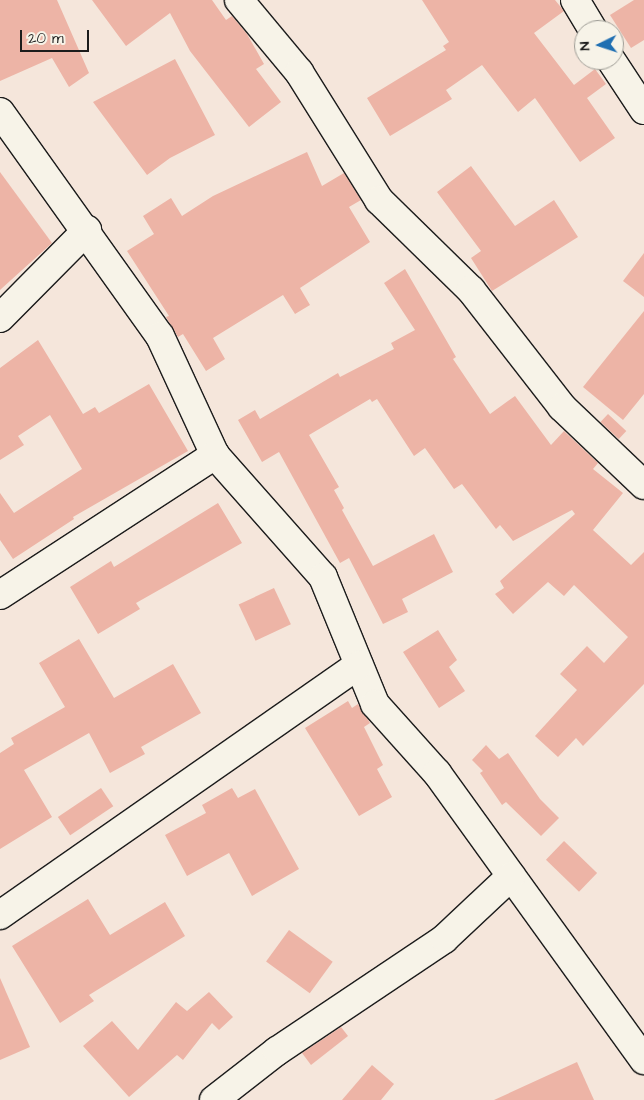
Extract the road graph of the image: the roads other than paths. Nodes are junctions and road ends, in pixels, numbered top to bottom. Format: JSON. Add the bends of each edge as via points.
{"nodes":[{"id":1,"x":239,"y":0,"type":"edge"},
{"id":2,"x":575,"y":0,"type":"edge"},
{"id":3,"x":587,"y":20,"type":"edge"},
{"id":4,"x":618,"y":70,"type":"edge"},
{"id":5,"x":644,"y":110,"type":"edge"},
{"id":6,"x":0,"y":112,"type":"edge"},
{"id":7,"x":87,"y":230,"type":"junction"},
{"id":8,"x":0,"y":318,"type":"edge"},
{"id":9,"x":215,"y":455,"type":"junction"},
{"id":10,"x":644,"y":485,"type":"edge"},
{"id":11,"x":0,"y":595,"type":"edge"},
{"id":12,"x":359,"y":665,"type":"junction"},
{"id":13,"x":511,"y":876,"type":"junction"},
{"id":14,"x":0,"y":915,"type":"edge"},
{"id":15,"x":644,"y":1059,"type":"edge"},
{"id":16,"x":214,"y":1100,"type":"edge"}],
"edges":[{"from":1,"to":10,"type":"street","via":[[300,72],[380,200],[471,290],[562,407]]},
{"from":2,"to":3,"type":"street"},
{"from":4,"to":5,"type":"street"},
{"from":6,"to":7,"type":"street"},
{"from":7,"to":8,"type":"street"},
{"from":7,"to":9,"type":"street","via":[[160,336]]},
{"from":9,"to":11,"type":"street"},
{"from":9,"to":12,"type":"street","via":[[323,577]]},
{"from":12,"to":13,"type":"street","via":[[375,704],[437,773]]},
{"from":12,"to":14,"type":"street"},
{"from":13,"to":15,"type":"street"},
{"from":13,"to":16,"type":"street","via":[[444,939],[277,1051]]}]}
